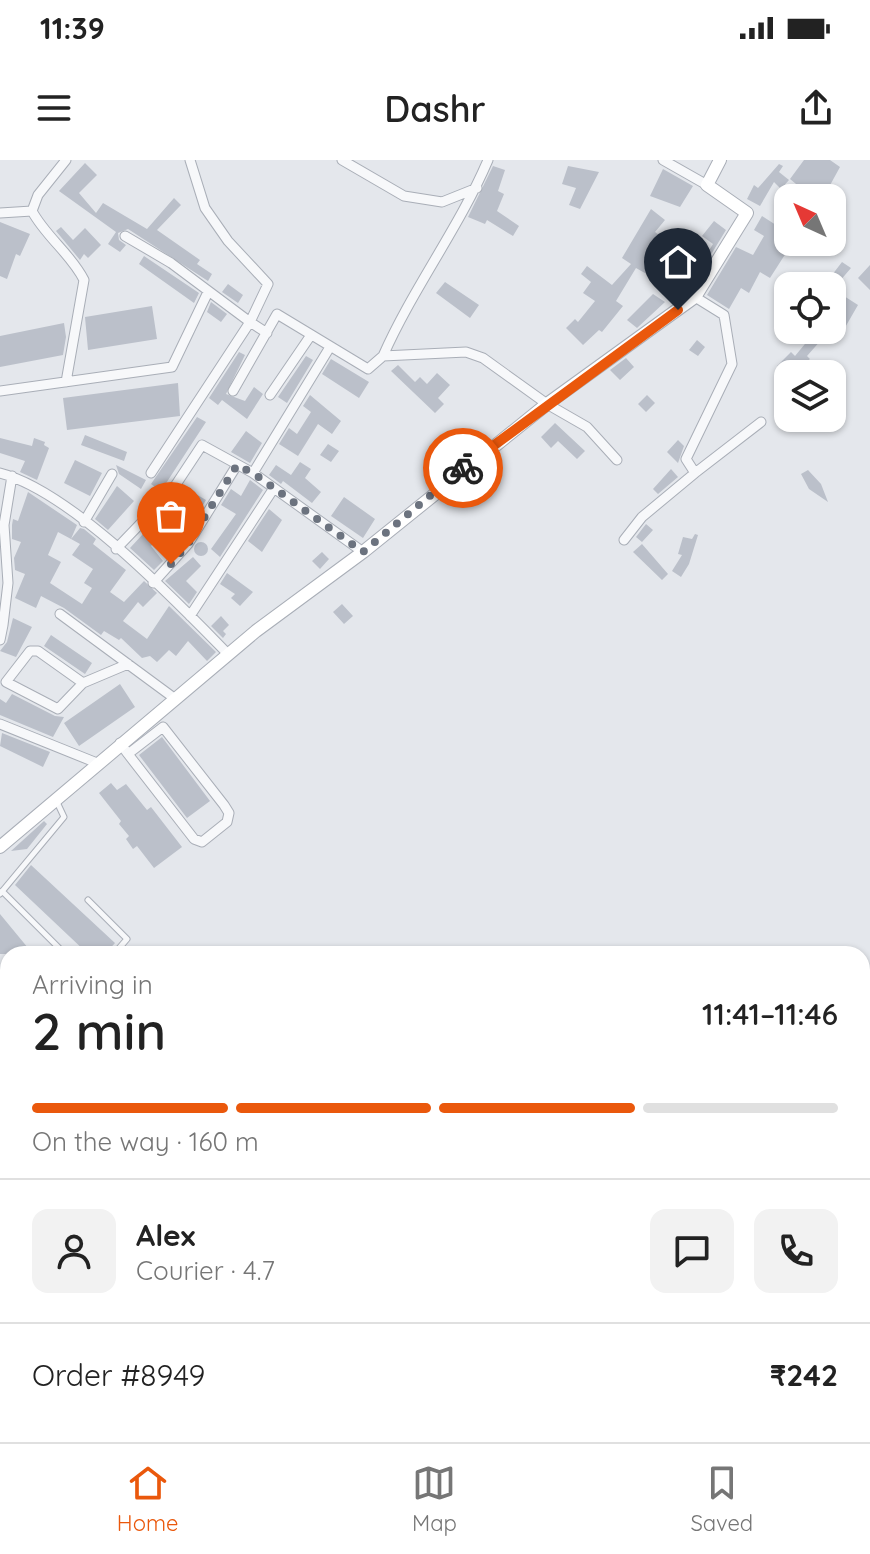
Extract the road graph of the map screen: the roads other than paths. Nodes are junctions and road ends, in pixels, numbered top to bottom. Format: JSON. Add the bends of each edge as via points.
{"nodes":[{"id":1,"x":66,"y":160,"type":"edge"},
{"id":2,"x":190,"y":160,"type":"edge"},
{"id":3,"x":342,"y":160,"type":"edge"},
{"id":4,"x":488,"y":160,"type":"edge"},
{"id":5,"x":663,"y":160,"type":"edge"},
{"id":6,"x":720,"y":160,"type":"edge"},
{"id":7,"x":707,"y":185,"type":"junction"},
{"id":8,"x":477,"y":188,"type":"junction"},
{"id":9,"x":32,"y":211,"type":"junction"},
{"id":10,"x":0,"y":213,"type":"edge"},
{"id":11,"x":125,"y":236,"type":"dead end"},
{"id":12,"x":208,"y":292,"type":"junction"},
{"id":13,"x":695,"y":297,"type":"junction"},
{"id":14,"x":250,"y":322,"type":"junction"},
{"id":15,"x":267,"y":333,"type":"junction"},
{"id":16,"x":311,"y":335,"type":"junction"},
{"id":17,"x":330,"y":347,"type":"junction"},
{"id":18,"x":383,"y":356,"type":"junction"},
{"id":19,"x":66,"y":382,"type":"junction"},
{"id":20,"x":0,"y":391,"type":"edge"},
{"id":21,"x":233,"y":391,"type":"dead end"},
{"id":22,"x":270,"y":395,"type":"dead end"},
{"id":23,"x":547,"y":404,"type":"junction"},
{"id":24,"x":761,"y":422,"type":"dead end"},
{"id":25,"x":617,"y":460,"type":"dead end"},
{"id":26,"x":237,"y":465,"type":"junction"},
{"id":27,"x":0,"y":473,"type":"edge"},
{"id":28,"x":151,"y":473,"type":"dead end"},
{"id":29,"x":253,"y":473,"type":"junction"},
{"id":30,"x":695,"y":473,"type":"junction"},
{"id":31,"x":112,"y":474,"type":"dead end"},
{"id":32,"x":12,"y":476,"type":"junction"},
{"id":33,"x":274,"y":488,"type":"junction"},
{"id":34,"x":84,"y":522,"type":"junction"},
{"id":35,"x":624,"y":540,"type":"dead end"},
{"id":36,"x":116,"y":549,"type":"junction"},
{"id":37,"x":363,"y":552,"type":"junction"},
{"id":38,"x":153,"y":583,"type":"junction"},
{"id":39,"x":60,"y":614,"type":"dead end"},
{"id":40,"x":190,"y":616,"type":"junction"},
{"id":41,"x":2,"y":625,"type":"edge"},
{"id":42,"x":0,"y":640,"type":"edge"},
{"id":43,"x":228,"y":654,"type":"junction"},
{"id":44,"x":128,"y":664,"type":"junction"},
{"id":45,"x":83,"y":683,"type":"junction"},
{"id":46,"x":174,"y":698,"type":"junction"},
{"id":47,"x":0,"y":724,"type":"edge"},
{"id":48,"x":124,"y":749,"type":"junction"},
{"id":49,"x":97,"y":763,"type":"junction"},
{"id":50,"x":55,"y":799,"type":"junction"},
{"id":51,"x":0,"y":847,"type":"edge"},
{"id":52,"x":1,"y":892,"type":"edge"},
{"id":53,"x":88,"y":900,"type":"dead end"},
{"id":54,"x":57,"y":946,"type":"edge"},
{"id":55,"x":121,"y":946,"type":"edge"}],
"edges":[{"from":1,"to":9,"type":"street"},
{"from":2,"to":14,"type":"street","via":[[205,208],[268,284]]},
{"from":3,"to":8,"type":"street","via":[[404,196],[442,202]]},
{"from":4,"to":8,"type":"street"},
{"from":5,"to":7,"type":"street"},
{"from":6,"to":7,"type":"street"},
{"from":7,"to":13,"type":"street","via":[[747,213]]},
{"from":8,"to":18,"type":"street","via":[[399,319]]},
{"from":9,"to":10,"type":"street"},
{"from":9,"to":19,"type":"street","via":[[84,280]]},
{"from":11,"to":12,"type":"street"},
{"from":12,"to":14,"type":"street"},
{"from":12,"to":19,"type":"street","via":[[172,367]]},
{"from":13,"to":23,"type":"street"},
{"from":13,"to":30,"type":"street","via":[[724,315],[732,364],[686,459]]},
{"from":14,"to":15,"type":"street"},
{"from":14,"to":28,"type":"street"},
{"from":15,"to":16,"type":"street","via":[[277,314]]},
{"from":15,"to":21,"type":"street"},
{"from":16,"to":17,"type":"street"},
{"from":16,"to":22,"type":"street"},
{"from":17,"to":18,"type":"street","via":[[368,369]]},
{"from":17,"to":29,"type":"street"},
{"from":18,"to":23,"type":"street","via":[[466,352],[483,358]]},
{"from":19,"to":20,"type":"street"},
{"from":23,"to":25,"type":"street","via":[[587,427]]},
{"from":23,"to":37,"type":"street"},
{"from":24,"to":30,"type":"street"},
{"from":26,"to":29,"type":"street"},
{"from":26,"to":36,"type":"street","via":[[202,445],[171,492]]},
{"from":26,"to":38,"type":"street","via":[[188,544]]},
{"from":27,"to":32,"type":"street"},
{"from":29,"to":33,"type":"street"},
{"from":30,"to":35,"type":"street","via":[[642,517]]},
{"from":31,"to":34,"type":"street"},
{"from":32,"to":34,"type":"street","via":[[51,494]]},
{"from":32,"to":41,"type":"street","via":[[4,525],[8,583]]},
{"from":33,"to":37,"type":"street"},
{"from":33,"to":40,"type":"street"},
{"from":34,"to":36,"type":"street"},
{"from":36,"to":38,"type":"street"},
{"from":37,"to":43,"type":"street"},
{"from":38,"to":40,"type":"street"},
{"from":39,"to":44,"type":"street"},
{"from":40,"to":43,"type":"street"},
{"from":41,"to":42,"type":"street"},
{"from":43,"to":46,"type":"street"},
{"from":44,"to":45,"type":"street"},
{"from":44,"to":46,"type":"street"},
{"from":45,"to":45,"type":"street","via":[[38,651],[30,651],[6,682],[58,709]]},
{"from":46,"to":48,"type":"street"},
{"from":47,"to":49,"type":"street"},
{"from":48,"to":48,"type":"street","via":[[194,839],[202,842],[227,822],[224,805],[163,727]]},
{"from":48,"to":49,"type":"street"},
{"from":49,"to":50,"type":"street"},
{"from":50,"to":51,"type":"street"},
{"from":50,"to":52,"type":"lane","via":[[64,817]]},
{"from":52,"to":54,"type":"lane"},
{"from":53,"to":55,"type":"lane","via":[[127,939]]}]}
